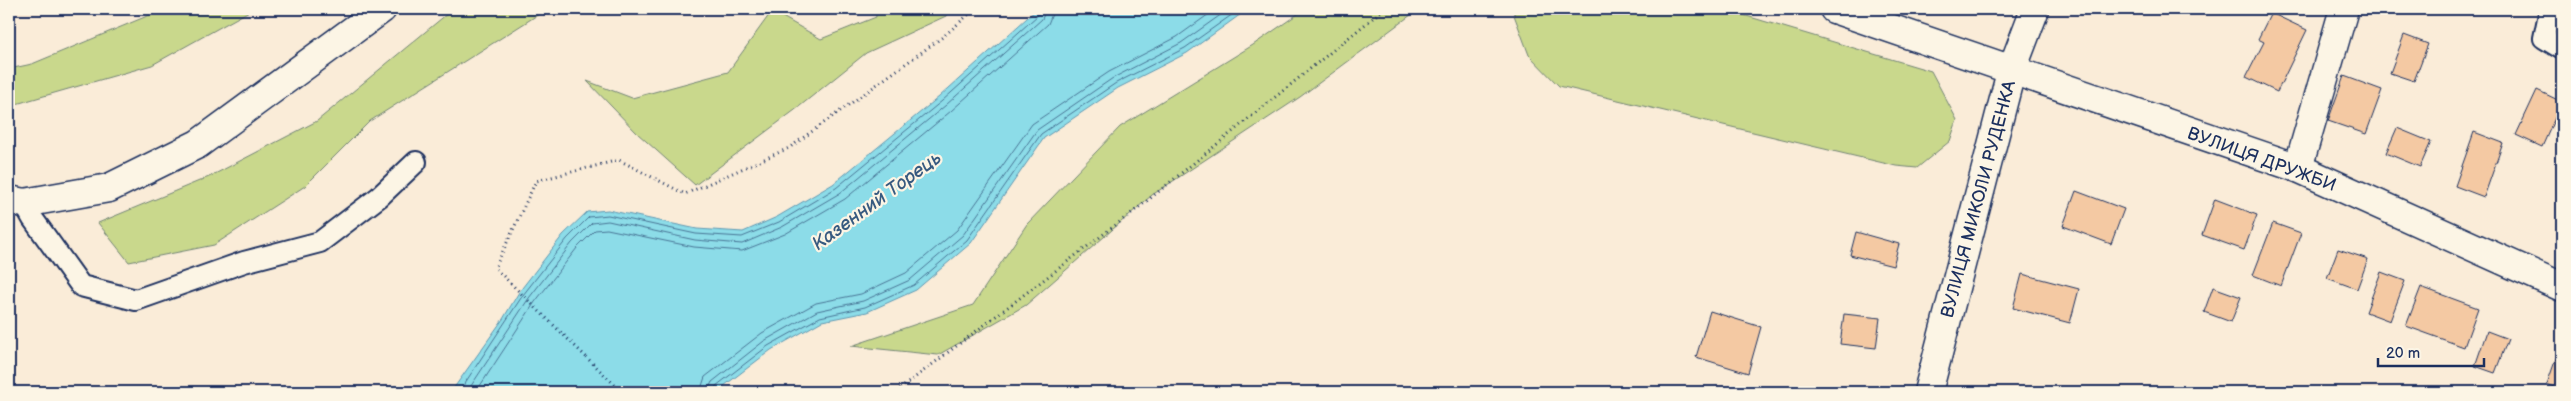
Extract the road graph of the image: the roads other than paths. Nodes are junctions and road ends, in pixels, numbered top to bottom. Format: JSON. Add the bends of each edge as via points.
{"nodes":[{"id":1,"x":382,"y":9,"type":"edge"},
{"id":2,"x":1834,"y":9,"type":"edge"},
{"id":3,"x":2035,"y":9,"type":"edge"},
{"id":4,"x":2344,"y":9,"type":"edge"},
{"id":5,"x":2550,"y":9,"type":"edge"},
{"id":6,"x":2562,"y":48,"type":"edge"},
{"id":7,"x":2011,"y":72,"type":"junction"},
{"id":8,"x":416,"y":162,"type":"dead end"},
{"id":9,"x":2298,"y":168,"type":"junction"},
{"id":10,"x":16,"y":202,"type":"edge"},
{"id":11,"x":2562,"y":288,"type":"edge"},
{"id":12,"x":1928,"y":392,"type":"edge"}],
"edges":[{"from":1,"to":10,"type":"street","via":[[198,144],[109,188]]},
{"from":2,"to":7,"type":"street","name":"ВУЛИЦЯ ДРУЖБИ"},
{"from":3,"to":7,"type":"street","name":"ВУЛИЦЯ МИКОЛИ РУДЕНКА"},
{"from":4,"to":9,"type":"street"},
{"from":5,"to":6,"type":"lane","via":[[2544,38]]},
{"from":7,"to":9,"type":"street","name":"ВУЛИЦЯ ДРУЖБИ"},
{"from":7,"to":12,"type":"street","name":"ВУЛИЦЯ МИКОЛИ РУДЕНКА"},
{"from":8,"to":10,"type":"lane","via":[[320,242],[244,262],[136,300],[81,286],[33,219]]},
{"from":9,"to":11,"type":"street","name":"ВУЛИЦЯ ДРУЖБИ"}]}
